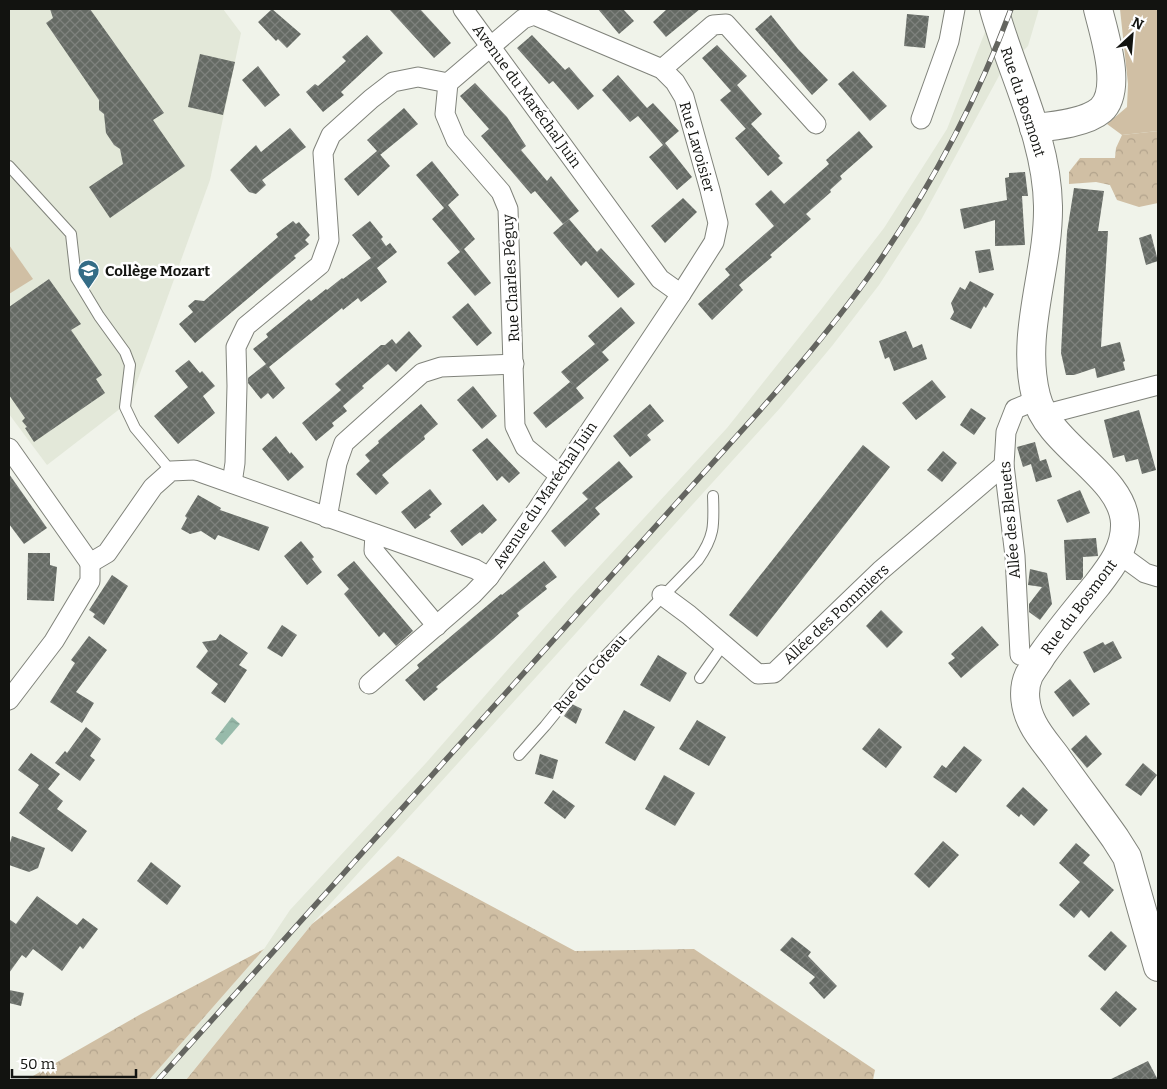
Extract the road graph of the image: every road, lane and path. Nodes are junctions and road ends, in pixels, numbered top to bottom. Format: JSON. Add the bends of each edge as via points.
{"nodes":[{"id":1,"x":463,"y":9,"type":"edge"},
{"id":2,"x":955,"y":9,"type":"edge"},
{"id":3,"x":994,"y":9,"type":"edge"},
{"id":4,"x":1098,"y":9,"type":"edge"},
{"id":5,"x":491,"y":46,"type":"junction"},
{"id":6,"x":662,"y":70,"type":"junction"},
{"id":7,"x":448,"y":83,"type":"junction"},
{"id":8,"x":921,"y":119,"type":"dead end"},
{"id":9,"x":816,"y":124,"type":"dead end"},
{"id":10,"x":1034,"y":128,"type":"junction"},
{"id":11,"x":9,"y":166,"type":"edge"},
{"id":12,"x":681,"y":294,"type":"junction"},
{"id":13,"x":514,"y":364,"type":"junction"},
{"id":14,"x":1158,"y":385,"type":"edge"},
{"id":15,"x":1040,"y":408,"type":"junction"},
{"id":16,"x":9,"y":448,"type":"edge"},
{"id":17,"x":1004,"y":465,"type":"junction"},
{"id":18,"x":170,"y":471,"type":"junction"},
{"id":19,"x":559,"y":475,"type":"junction"},
{"id":20,"x":232,"y":483,"type":"junction"},
{"id":21,"x":713,"y":496,"type":"dead end"},
{"id":22,"x":327,"y":518,"type":"junction"},
{"id":23,"x":375,"y":534,"type":"junction"},
{"id":24,"x":1118,"y":554,"type":"junction"},
{"id":25,"x":90,"y":564,"type":"junction"},
{"id":26,"x":489,"y":577,"type":"junction"},
{"id":27,"x":1158,"y":577,"type":"edge"},
{"id":28,"x":662,"y":595,"type":"junction"},
{"id":29,"x":437,"y":626,"type":"junction"},
{"id":30,"x":723,"y":645,"type":"junction"},
{"id":31,"x":1020,"y":655,"type":"dead end"},
{"id":32,"x":700,"y":678,"type":"dead end"},
{"id":33,"x":369,"y":684,"type":"dead end"},
{"id":34,"x":9,"y":700,"type":"edge"},
{"id":35,"x":519,"y":755,"type":"dead end"},
{"id":36,"x":1158,"y":967,"type":"edge"}],
"edges":[{"from":1,"to":5,"type":"street","name":"Avenue du Maréchal Juin"},
{"from":2,"to":8,"type":"street","via":[[949,41]]},
{"from":3,"to":10,"type":"street","name":"Rue du Bosmont"},
{"from":4,"to":10,"type":"street","via":[[1112,84],[1106,104],[1085,118]]},
{"from":5,"to":6,"type":"street","name":"Rue Lavoisier","via":[[523,19],[534,15]]},
{"from":5,"to":7,"type":"street"},
{"from":5,"to":12,"type":"street","name":"Avenue du Maréchal Juin","via":[[660,279]]},
{"from":6,"to":9,"type":"street","via":[[713,25],[726,24]]},
{"from":6,"to":12,"type":"street","name":"Rue Lavoisier","via":[[684,97],[718,223],[714,242]]},
{"from":7,"to":13,"type":"street","name":"Rue Charles Péguy","via":[[445,114],[456,140],[501,192],[508,209]]},
{"from":7,"to":20,"type":"street","via":[[418,77],[392,82],[331,135],[323,153],[329,240],[320,265],[246,326],[236,347]]},
{"from":10,"to":15,"type":"street","name":"Rue du Bosmont","via":[[1048,204],[1030,355],[1032,382]]},
{"from":11,"to":18,"type":"lane","via":[[71,234],[76,278],[125,352],[130,365],[125,407],[135,428]]},
{"from":12,"to":19,"type":"street","name":"Avenue du Maréchal Juin"},
{"from":13,"to":19,"type":"street","name":"Rue Charles Péguy","via":[[516,426],[526,447]]},
{"from":13,"to":22,"type":"street","via":[[441,367],[422,373],[344,443]]},
{"from":14,"to":15,"type":"street","name":"Allée des Bleuets"},
{"from":15,"to":17,"type":"street","name":"Allée des Bleuets","via":[[1015,409],[1006,432]]},
{"from":15,"to":24,"type":"street","name":"Rue du Bosmont","via":[[1071,449],[1106,483],[1120,502],[1125,526]]},
{"from":16,"to":25,"type":"street"},
{"from":17,"to":30,"type":"street","name":"Allée des Pommiers","via":[[880,571],[774,673],[758,674]]},
{"from":17,"to":31,"type":"street","name":"Allée des Bleuets","via":[[1015,556]]},
{"from":18,"to":20,"type":"street","name":"Avenue du Maréchal Juin","via":[[194,470]]},
{"from":18,"to":25,"type":"street","via":[[153,488],[107,553]]},
{"from":19,"to":26,"type":"street","name":"Avenue du Maréchal Juin"},
{"from":20,"to":22,"type":"street","name":"Avenue du Maréchal Juin"},
{"from":21,"to":28,"type":"lane","name":"Rue du Coteau","via":[[710,540],[698,560]]},
{"from":22,"to":23,"type":"street","name":"Avenue du Maréchal Juin"},
{"from":23,"to":26,"type":"street","name":"Avenue du Maréchal Juin","via":[[475,569]]},
{"from":23,"to":29,"type":"street","via":[[374,551]]},
{"from":24,"to":27,"type":"street","via":[[1145,573]]},
{"from":24,"to":36,"type":"street","name":"Rue du Bosmont","via":[[1029,675],[1024,691],[1033,724],[1127,857]]},
{"from":25,"to":34,"type":"street","via":[[90,581],[86,588],[54,641]]},
{"from":26,"to":29,"type":"street"},
{"from":28,"to":30,"type":"street","name":"Allée des Pommiers"},
{"from":28,"to":35,"type":"lane","name":"Rue du Coteau","via":[[584,678]]},
{"from":29,"to":33,"type":"street"},
{"from":30,"to":32,"type":"lane"}]}
